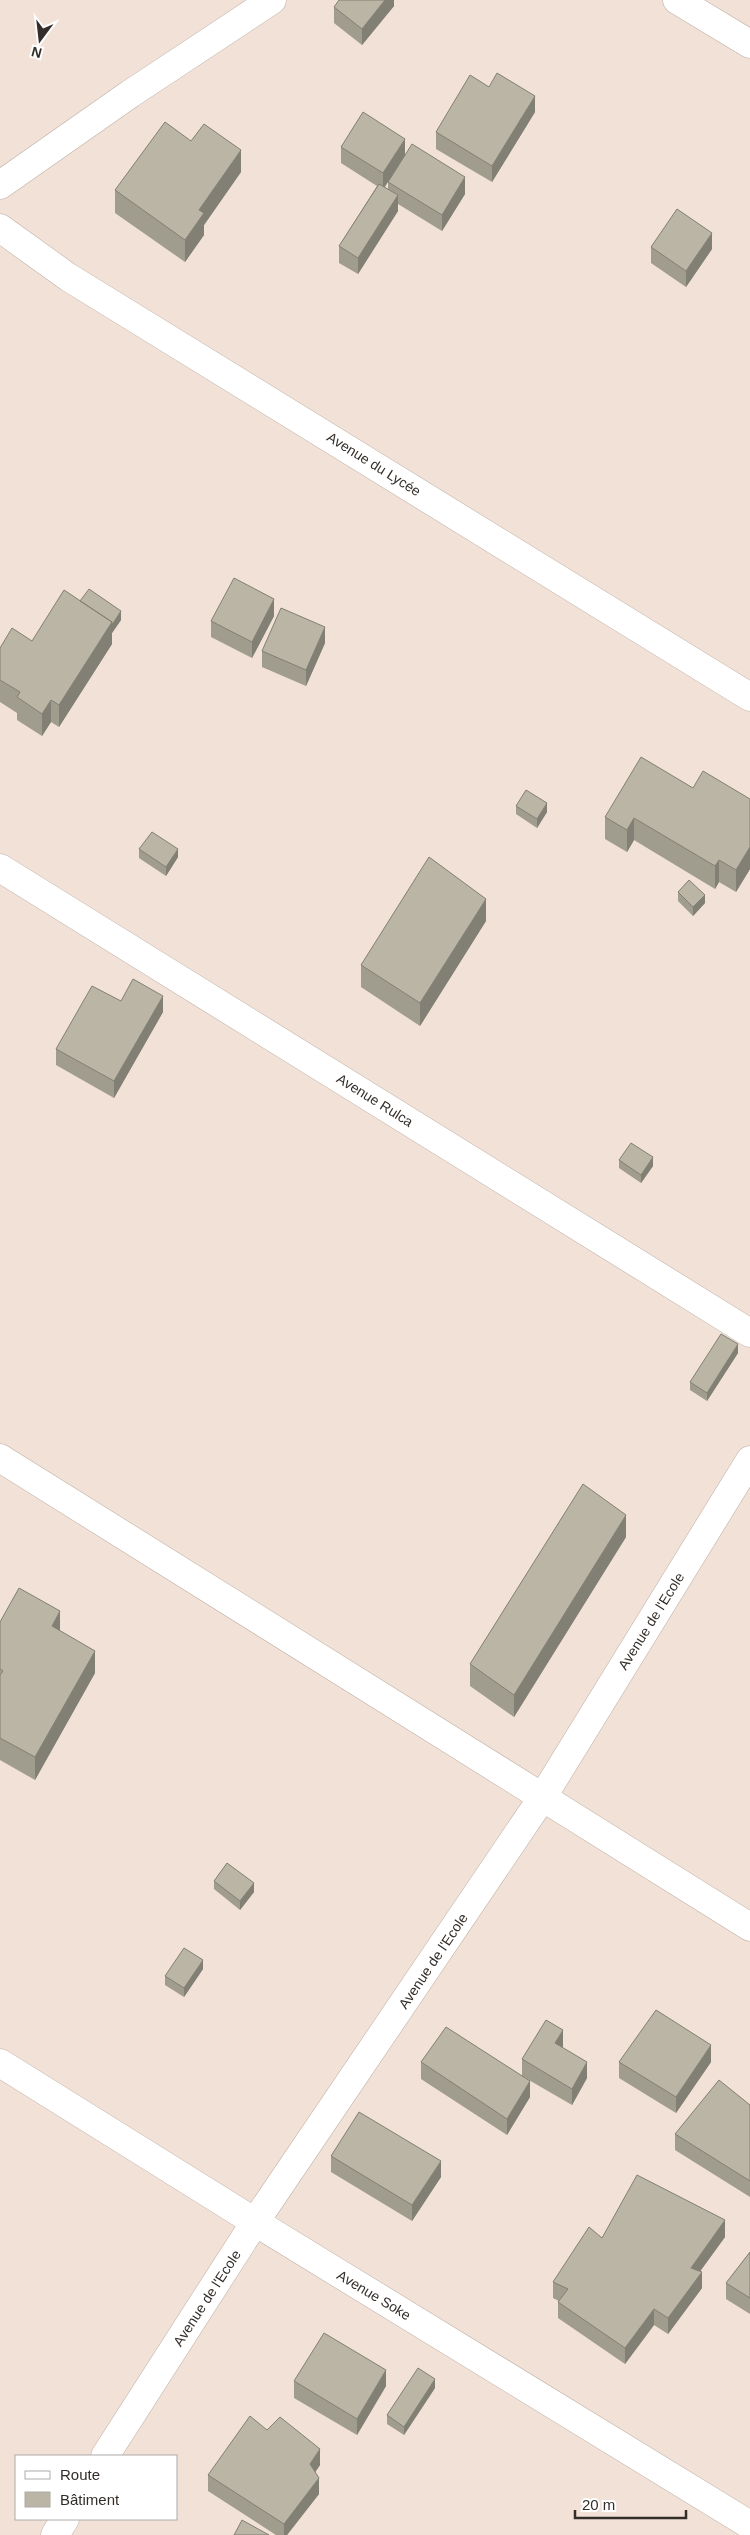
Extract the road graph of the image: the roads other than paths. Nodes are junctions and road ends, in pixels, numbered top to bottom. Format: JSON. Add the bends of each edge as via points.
{"nodes":[{"id":1,"x":272,"y":0,"type":"edge"},
{"id":2,"x":678,"y":0,"type":"edge"},
{"id":3,"x":750,"y":44,"type":"edge"},
{"id":4,"x":0,"y":185,"type":"edge"},
{"id":5,"x":0,"y":228,"type":"edge"},
{"id":6,"x":750,"y":696,"type":"edge"},
{"id":7,"x":0,"y":868,"type":"edge"},
{"id":8,"x":750,"y":1333,"type":"edge"},
{"id":9,"x":0,"y":1458,"type":"edge"},
{"id":10,"x":750,"y":1460,"type":"edge"},
{"id":11,"x":542,"y":1798,"type":"junction"},
{"id":12,"x":750,"y":1928,"type":"edge"},
{"id":13,"x":0,"y":2063,"type":"edge"},
{"id":14,"x":255,"y":2222,"type":"junction"},
{"id":15,"x":106,"y":2455,"type":"edge"},
{"id":16,"x":64,"y":2520,"type":"edge"},
{"id":17,"x":750,"y":2525,"type":"edge"},
{"id":18,"x":55,"y":2535,"type":"edge"}],
"edges":[{"from":1,"to":4,"type":"street"},
{"from":2,"to":3,"type":"street"},
{"from":5,"to":6,"type":"street","name":"Avenue du Lycée","via":[[68,277]]},
{"from":7,"to":8,"type":"street","name":"Avenue Rulca"},
{"from":9,"to":11,"type":"street"},
{"from":10,"to":11,"type":"street","name":"Avenue de l'Ecole"},
{"from":11,"to":12,"type":"street"},
{"from":11,"to":14,"type":"street","name":"Avenue de l'Ecole"},
{"from":13,"to":14,"type":"street","name":"Avenue Soke"},
{"from":14,"to":15,"type":"street","name":"Avenue de l'Ecole"},
{"from":14,"to":17,"type":"street","name":"Avenue Soke"},
{"from":16,"to":18,"type":"street"}]}
